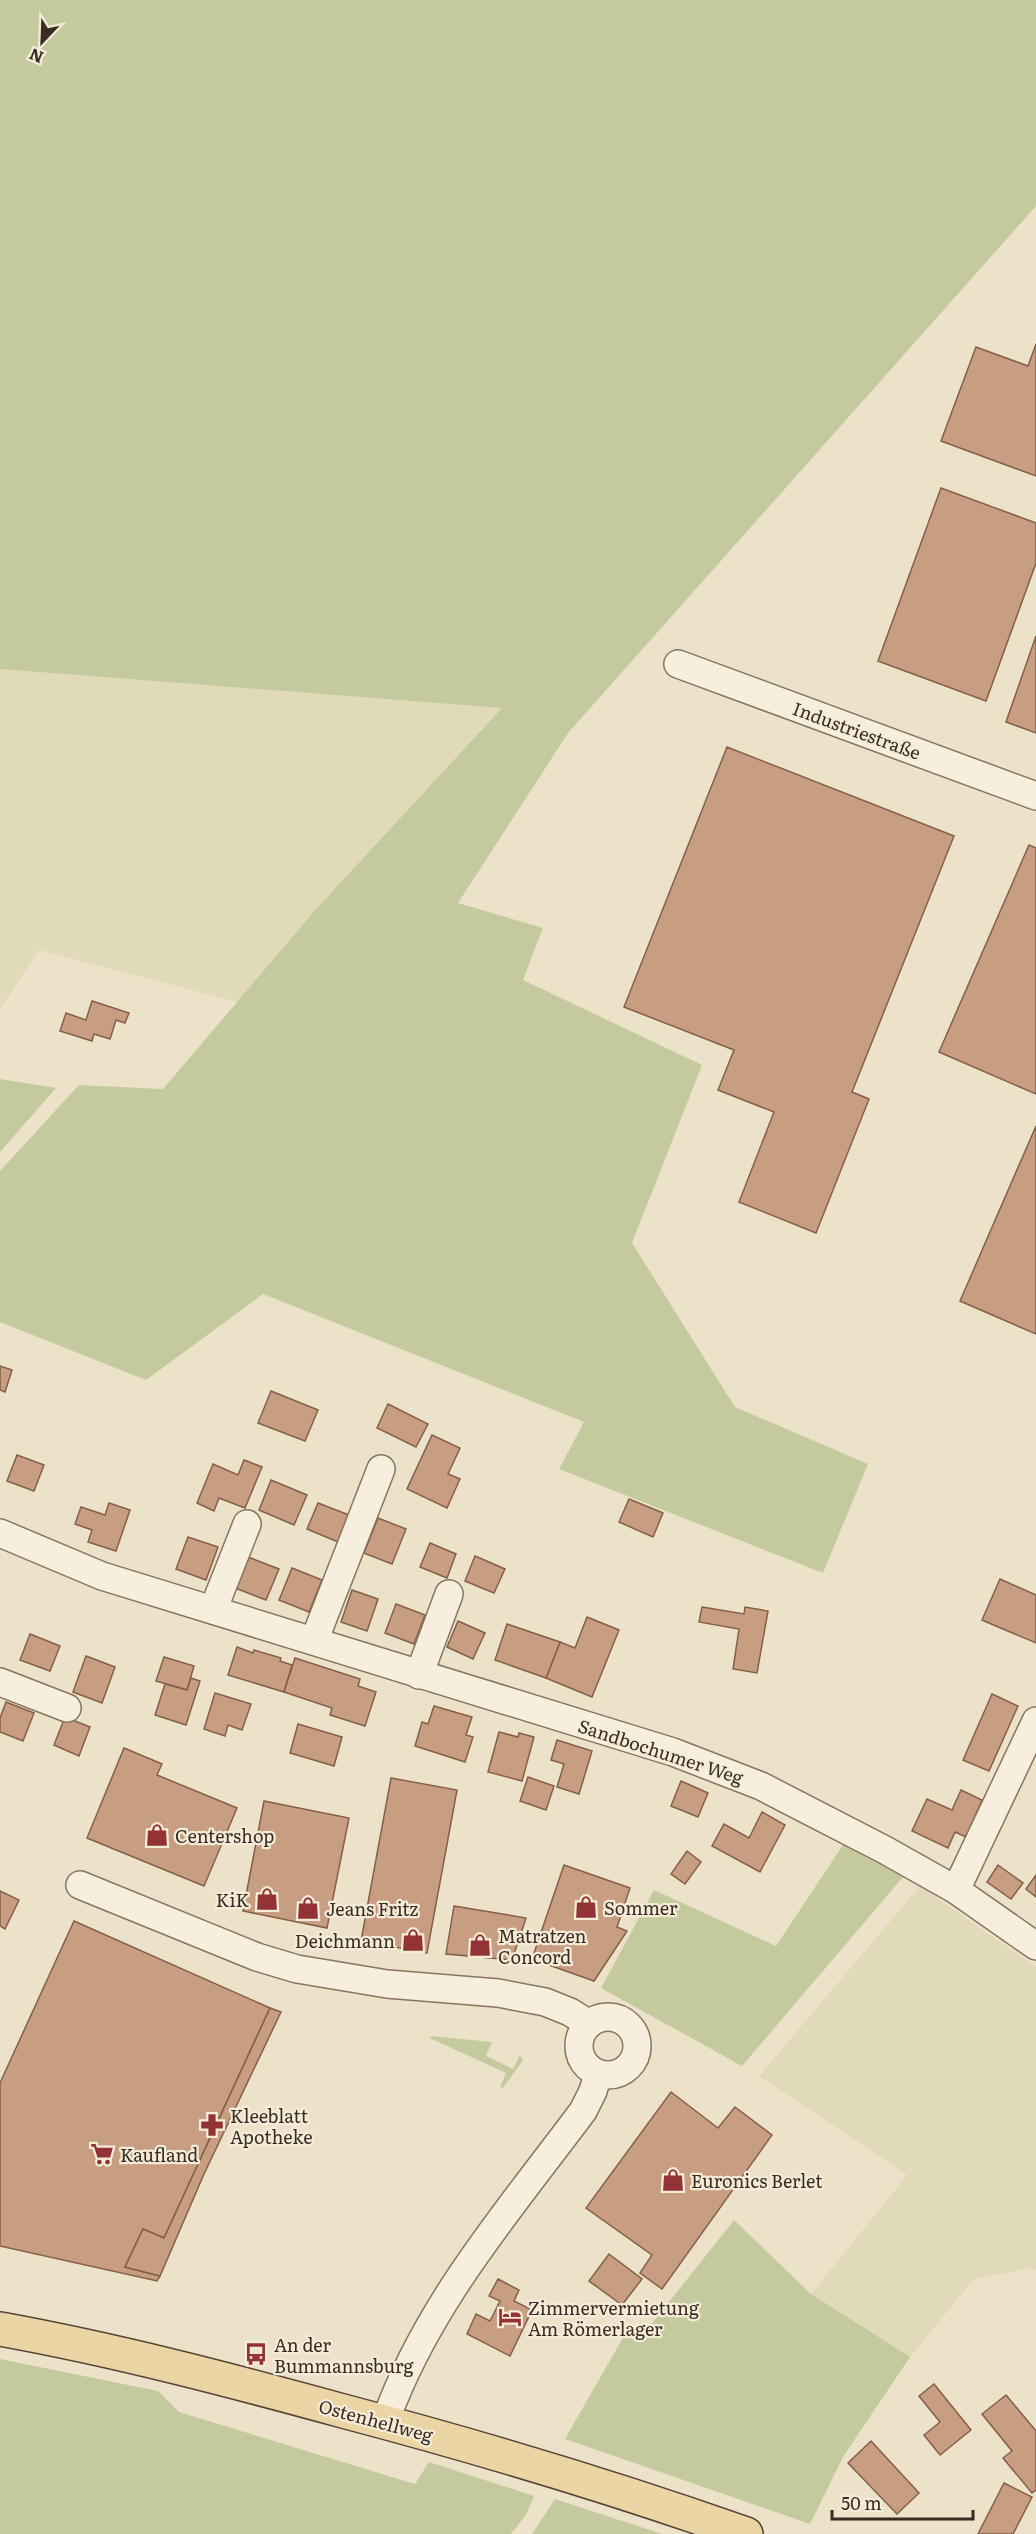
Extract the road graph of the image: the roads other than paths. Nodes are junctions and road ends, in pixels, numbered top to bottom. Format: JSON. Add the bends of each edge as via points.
{"nodes":[{"id":1,"x":678,"y":664,"type":"dead end"},
{"id":2,"x":1036,"y":796,"type":"edge"},
{"id":3,"x":381,"y":1469,"type":"dead end"},
{"id":4,"x":247,"y":1524,"type":"dead end"},
{"id":5,"x":0,"y":1533,"type":"edge"},
{"id":6,"x":449,"y":1594,"type":"dead end"},
{"id":7,"x":213,"y":1610,"type":"junction"},
{"id":8,"x":314,"y":1641,"type":"junction"},
{"id":9,"x":419,"y":1675,"type":"junction"},
{"id":10,"x":0,"y":1682,"type":"edge"},
{"id":11,"x":67,"y":1708,"type":"dead end"},
{"id":12,"x":1036,"y":1721,"type":"edge"},
{"id":13,"x":81,"y":1885,"type":"dead end"},
{"id":14,"x":956,"y":1890,"type":"junction"},
{"id":15,"x":1036,"y":1946,"type":"edge"},
{"id":16,"x":589,"y":2024,"type":"junction"},
{"id":17,"x":598,"y":2074,"type":"junction"},
{"id":18,"x":0,"y":2329,"type":"edge"},
{"id":19,"x":385,"y":2422,"type":"junction"},
{"id":20,"x":746,"y":2534,"type":"edge"}],
"edges":[{"from":1,"to":2,"type":"street","name":"Industriestraße"},
{"from":3,"to":8,"type":"street"},
{"from":4,"to":7,"type":"street"},
{"from":5,"to":7,"type":"street","name":"Sandbochumer Weg","via":[[102,1576]]},
{"from":6,"to":9,"type":"street"},
{"from":7,"to":8,"type":"street","name":"Sandbochumer Weg"},
{"from":8,"to":9,"type":"street","name":"Sandbochumer Weg"},
{"from":9,"to":14,"type":"street","name":"Sandbochumer Weg","via":[[740,1776]]},
{"from":10,"to":11,"type":"street"},
{"from":12,"to":14,"type":"street"},
{"from":13,"to":16,"type":"street","via":[[257,1957],[297,1969],[387,1984],[498,1993],[545,2002]]},
{"from":14,"to":15,"type":"street","name":"Sandbochumer Weg"},
{"from":16,"to":17,"type":"street","via":[[579,2045],[581,2057]]},
{"from":16,"to":17,"type":"street","via":[[600,2018],[622,2021],[636,2037],[637,2049],[628,2067],[609,2076]]},
{"from":17,"to":19,"type":"street","via":[[583,2111],[493,2228],[438,2313],[400,2382]]},
{"from":18,"to":19,"type":"main road","name":"Ostenhellweg","via":[[183,2369]]},
{"from":19,"to":20,"type":"main road","name":"Ostenhellweg","via":[[556,2470]]}]}
